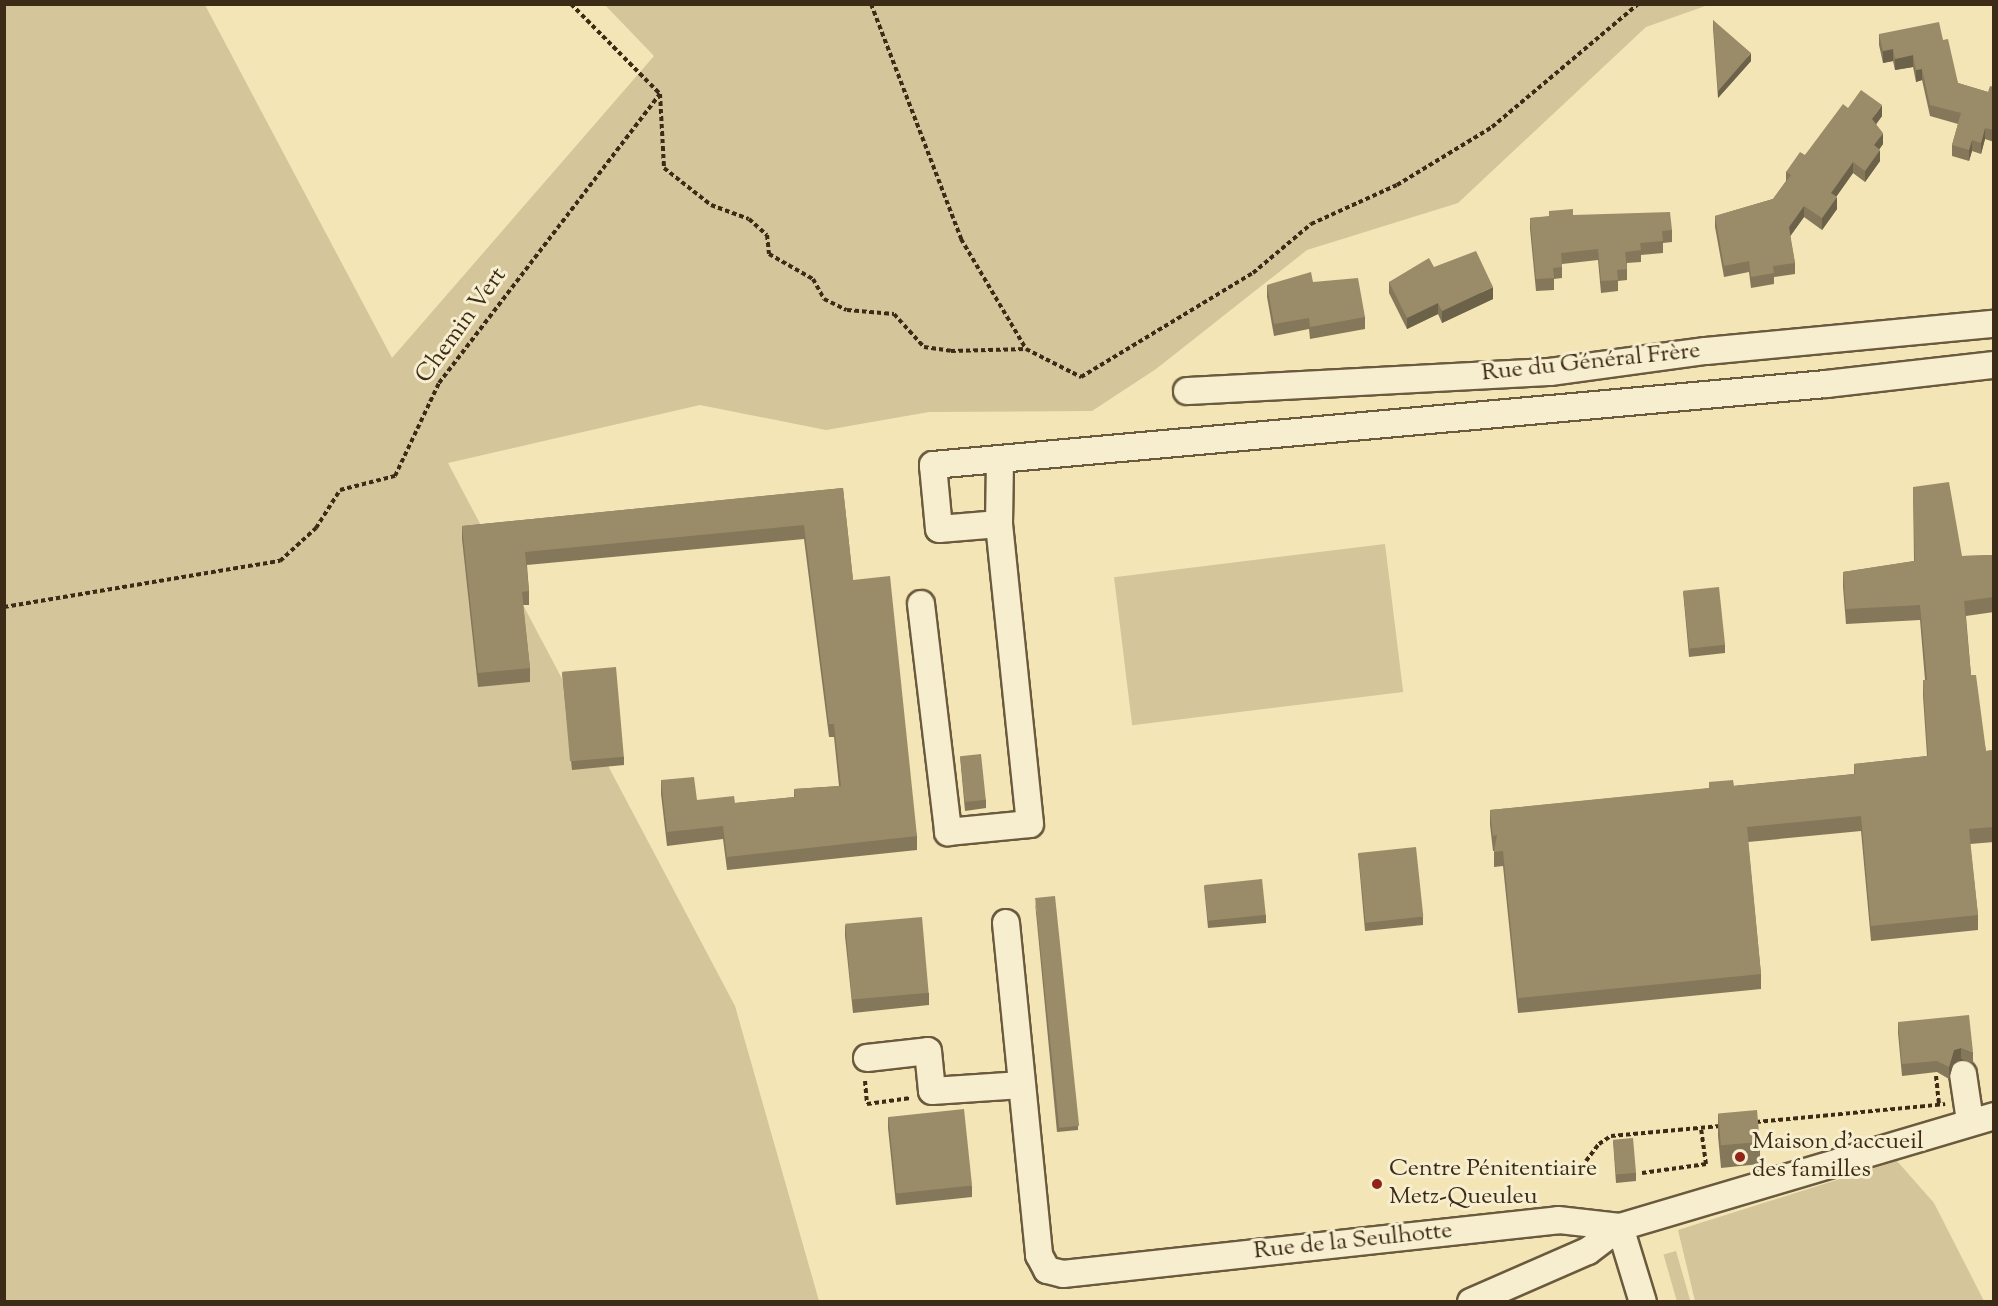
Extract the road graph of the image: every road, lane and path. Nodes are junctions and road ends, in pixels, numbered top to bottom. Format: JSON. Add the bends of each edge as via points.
{"nodes":[{"id":1,"x":571,"y":4,"type":"edge"},
{"id":2,"x":871,"y":4,"type":"edge"},
{"id":3,"x":1638,"y":4,"type":"edge"},
{"id":4,"x":660,"y":94,"type":"junction"},
{"id":5,"x":1994,"y":324,"type":"edge"},
{"id":6,"x":1026,"y":349,"type":"junction"},
{"id":7,"x":1994,"y":365,"type":"edge"},
{"id":8,"x":1188,"y":392,"type":"dead end"},
{"id":9,"x":1000,"y":461,"type":"junction"},
{"id":10,"x":999,"y":524,"type":"junction"},
{"id":11,"x":921,"y":604,"type":"dead end"},
{"id":12,"x":4,"y":607,"type":"edge"},
{"id":13,"x":1006,"y":923,"type":"dead end"},
{"id":14,"x":867,"y":1058,"type":"joint"},
{"id":15,"x":1963,"y":1074,"type":"dead end"},
{"id":16,"x":1936,"y":1076,"type":"edge"},
{"id":17,"x":1022,"y":1085,"type":"junction"},
{"id":18,"x":932,"y":1091,"type":"junction"},
{"id":19,"x":1939,"y":1104,"type":"junction"},
{"id":20,"x":1977,"y":1113,"type":"edge"},
{"id":21,"x":1745,"y":1123,"type":"edge"},
{"id":22,"x":1734,"y":1124,"type":"edge"},
{"id":23,"x":1701,"y":1128,"type":"junction"},
{"id":24,"x":1586,"y":1161,"type":"dead end"},
{"id":25,"x":1642,"y":1173,"type":"dead end"},
{"id":26,"x":1620,"y":1227,"type":"junction"},
{"id":27,"x":1471,"y":1302,"type":"edge"},
{"id":28,"x":1643,"y":1302,"type":"edge"}],
"edges":[{"from":1,"to":4,"type":"path"},
{"from":2,"to":6,"type":"path","via":[[962,239]]},
{"from":3,"to":6,"type":"path","via":[[1492,127],[1397,185],[1311,224],[1253,273],[1081,377]]},
{"from":4,"to":6,"type":"path","via":[[664,168],[711,205],[749,219],[767,235],[769,254],[813,279],[824,299],[847,310],[894,314],[924,347],[951,351]]},
{"from":4,"to":12,"type":"path","name":"Chemin Vert","via":[[439,383],[394,476],[340,490],[316,528],[280,561]]},
{"from":5,"to":8,"type":"street","name":"Rue du Général Frère","via":[[1706,351],[1550,372]]},
{"from":7,"to":9,"type":"street"},
{"from":9,"to":10,"type":"street"},
{"from":9,"to":10,"type":"street","via":[[933,465],[939,529]]},
{"from":10,"to":11,"type":"street","via":[[1030,824],[948,832]]},
{"from":13,"to":17,"type":"street","name":"Rue de la Seulhotte"},
{"from":14,"to":18,"type":"street","via":[[928,1051]]},
{"from":14,"to":18,"type":"path","via":[[863,1066],[867,1104],[904,1100]]},
{"from":15,"to":20,"type":"street"},
{"from":16,"to":19,"type":"path"},
{"from":17,"to":18,"type":"street"},
{"from":17,"to":26,"type":"street","name":"Rue de la Seulhotte","via":[[1039,1255],[1047,1270],[1063,1274],[1558,1220],[1598,1221]]},
{"from":19,"to":20,"type":"path"},
{"from":19,"to":21,"type":"path"},
{"from":20,"to":26,"type":"street","name":"Rue de la Seulhotte"},
{"from":22,"to":23,"type":"path"},
{"from":23,"to":24,"type":"path","via":[[1611,1136]]},
{"from":23,"to":25,"type":"path","via":[[1706,1164]]},
{"from":26,"to":27,"type":"street","via":[[1588,1251]]},
{"from":26,"to":28,"type":"street"}]}
